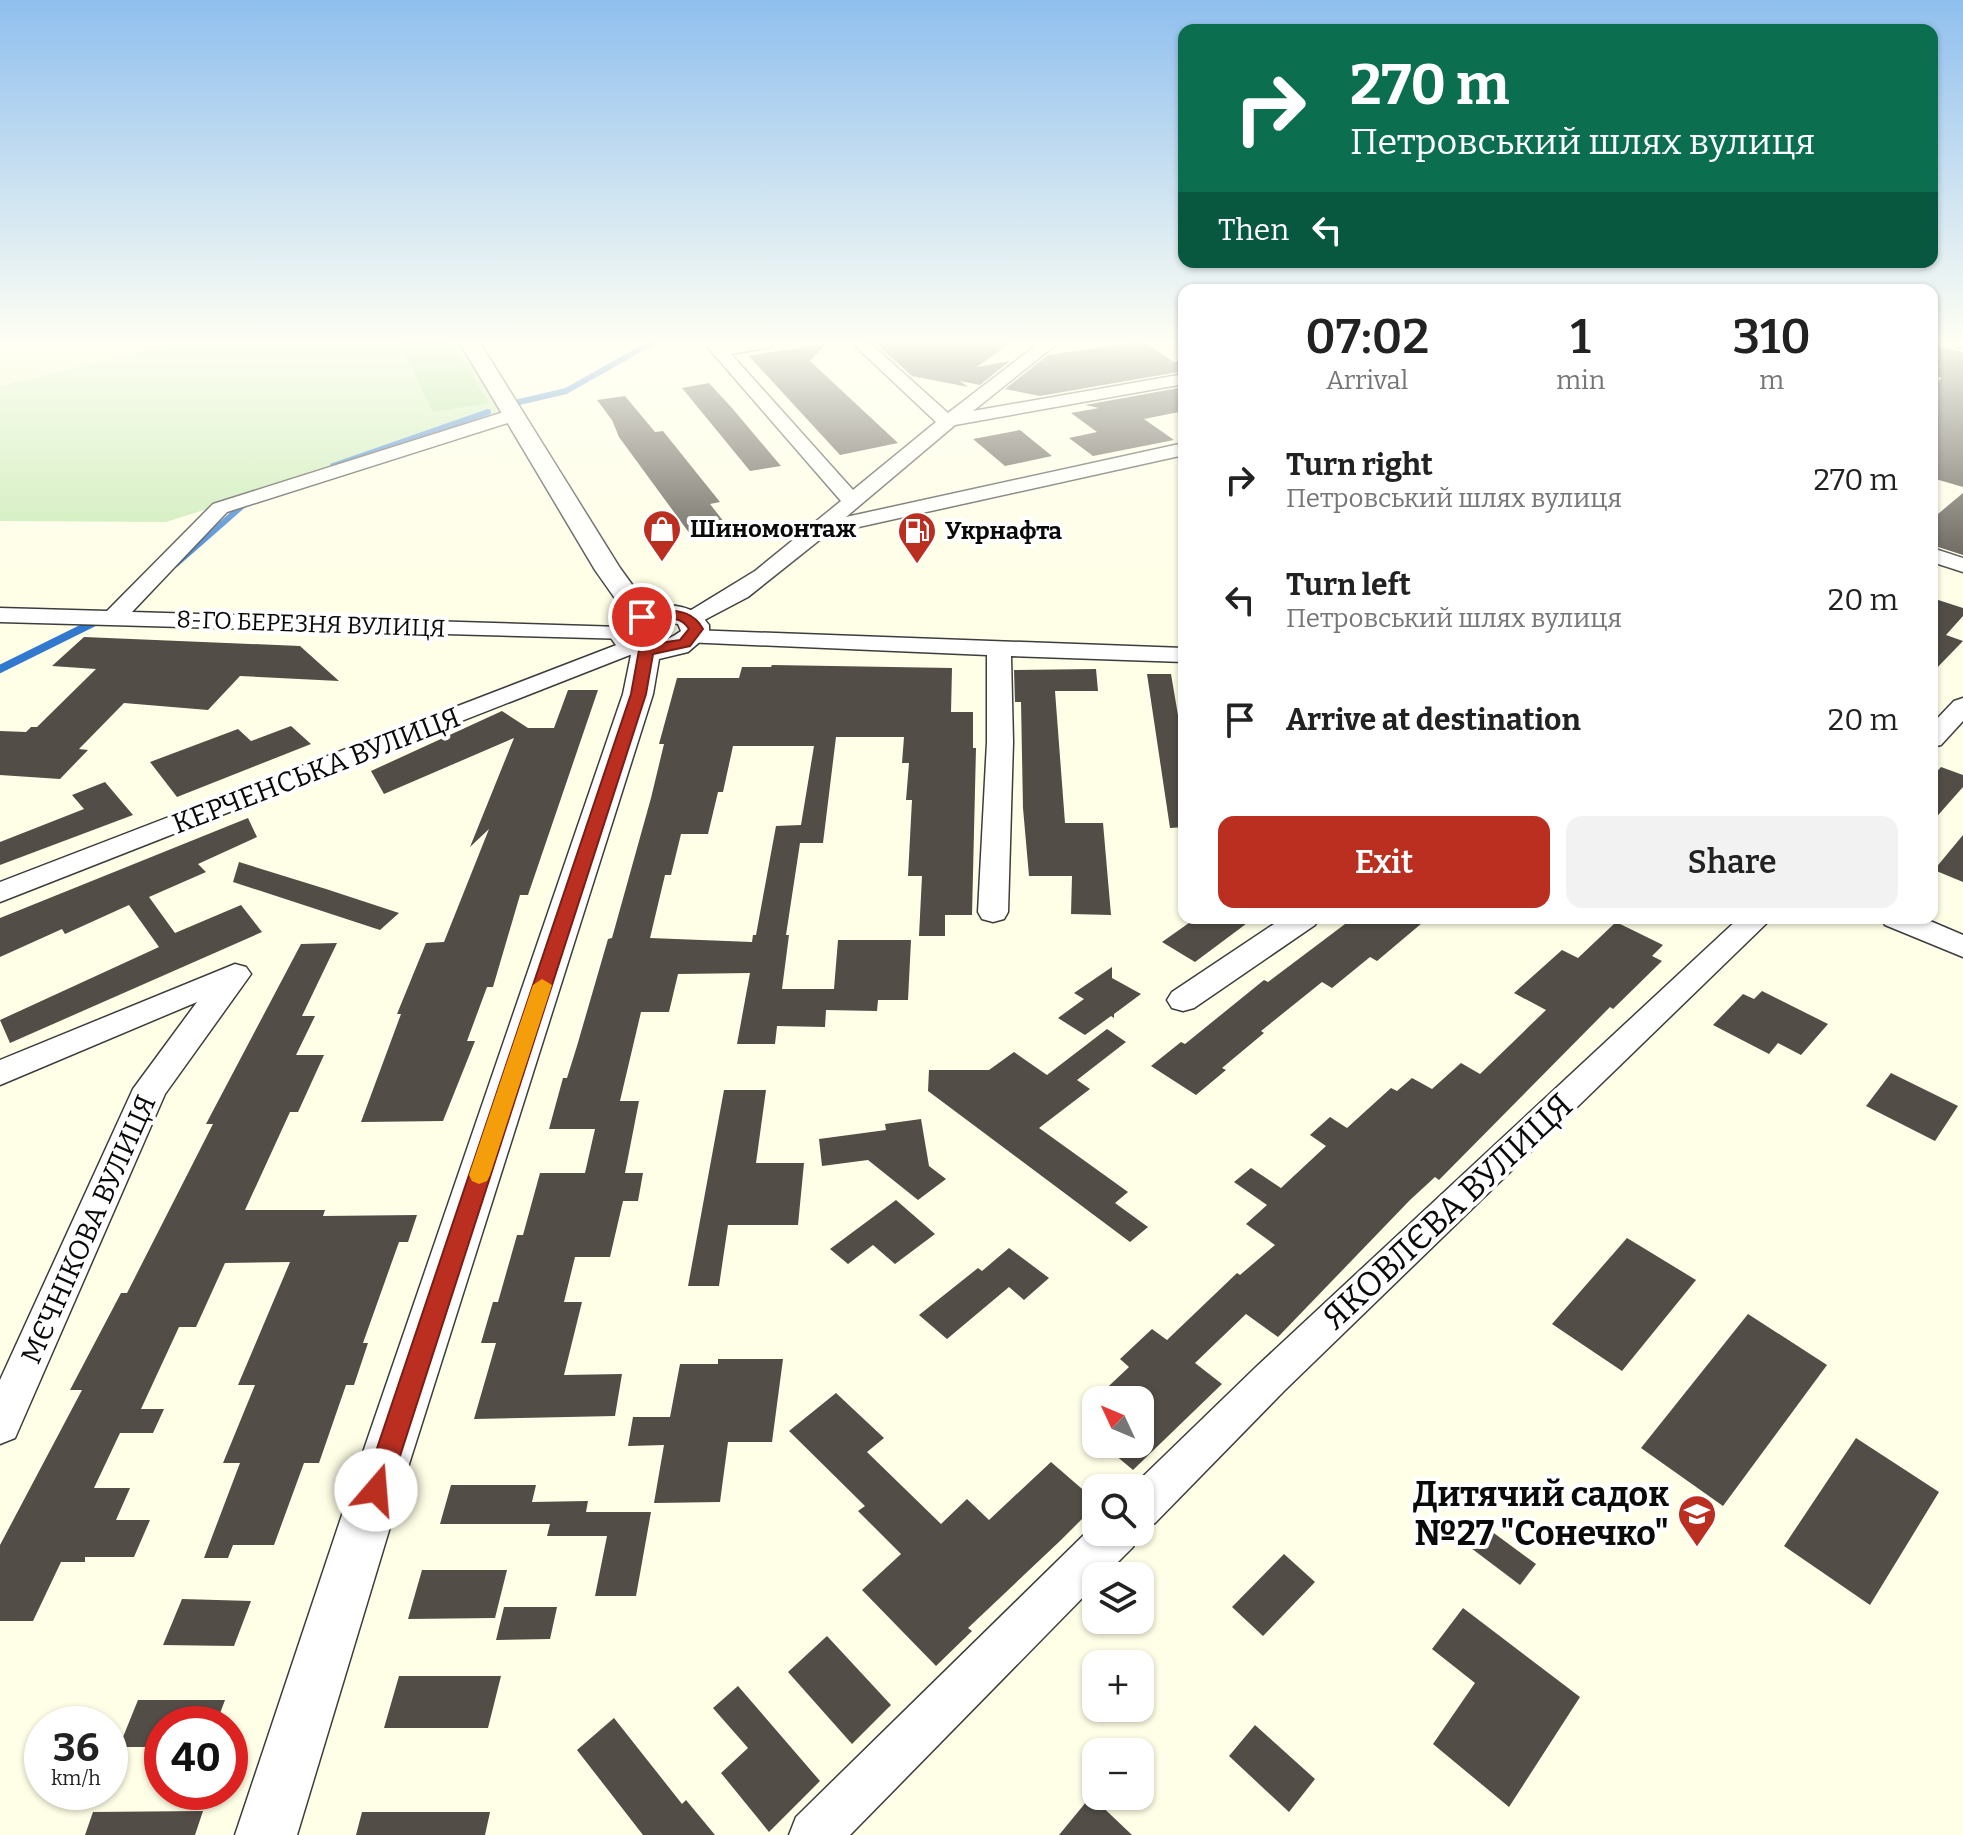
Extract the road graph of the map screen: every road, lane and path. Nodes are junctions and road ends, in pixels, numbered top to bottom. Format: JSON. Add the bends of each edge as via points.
{"nodes":[{"id":1,"x":470,"y":429,"type":"edge"},
{"id":2,"x":521,"y":429,"type":"edge"},
{"id":3,"x":788,"y":429,"type":"edge"},
{"id":4,"x":937,"y":429,"type":"edge"},
{"id":5,"x":1178,"y":450,"type":"edge"},
{"id":6,"x":852,"y":501,"type":"junction"},
{"id":7,"x":817,"y":530,"type":"junction"},
{"id":8,"x":1938,"y":557,"type":"edge"},
{"id":9,"x":1963,"y":565,"type":"edge"},
{"id":10,"x":0,"y":615,"type":"edge"},
{"id":11,"x":113,"y":618,"type":"junction"},
{"id":12,"x":692,"y":629,"type":"junction"},
{"id":13,"x":636,"y":637,"type":"junction"},
{"id":14,"x":999,"y":651,"type":"junction"},
{"id":15,"x":1178,"y":655,"type":"edge"},
{"id":16,"x":1963,"y":706,"type":"edge"},
{"id":17,"x":1938,"y":733,"type":"edge"},
{"id":18,"x":0,"y":893,"type":"edge"},
{"id":19,"x":993,"y":912,"type":"dead end"},
{"id":20,"x":1295,"y":924,"type":"edge"},
{"id":21,"x":1751,"y":924,"type":"edge"},
{"id":22,"x":1910,"y":924,"type":"edge"},
{"id":23,"x":1963,"y":947,"type":"edge"},
{"id":24,"x":1183,"y":1000,"type":"dead end"},
{"id":25,"x":0,"y":1073,"type":"edge"},
{"id":26,"x":0,"y":1425,"type":"edge"},
{"id":27,"x":1154,"y":1495,"type":"edge"},
{"id":28,"x":1103,"y":1546,"type":"edge"},
{"id":29,"x":266,"y":1835,"type":"edge"},
{"id":30,"x":814,"y":1835,"type":"edge"}],
"edges":[{"from":1,"to":11,"type":"street","via":[[220,508]]},
{"from":2,"to":13,"type":"street","via":[[608,570]]},
{"from":3,"to":6,"type":"street"},
{"from":4,"to":6,"type":"street"},
{"from":5,"to":7,"type":"street"},
{"from":6,"to":7,"type":"street"},
{"from":7,"to":12,"type":"street"},
{"from":8,"to":9,"type":"street"},
{"from":10,"to":11,"type":"street","name":"8-ГО БЕРЕЗНЯ ВУЛИЦЯ"},
{"from":11,"to":13,"type":"street","name":"8-ГО БЕРЕЗНЯ ВУЛИЦЯ"},
{"from":12,"to":13,"type":"street","via":[[668,649]]},
{"from":12,"to":14,"type":"street"},
{"from":13,"to":18,"type":"street","name":"КЕРЧЕНСЬКА ВУЛИЦЯ"},
{"from":13,"to":29,"type":"street","via":[[638,694]]},
{"from":14,"to":15,"type":"street"},
{"from":14,"to":19,"type":"street"},
{"from":16,"to":17,"type":"street"},
{"from":20,"to":24,"type":"street"},
{"from":21,"to":27,"type":"street","name":"ЯКОВЛЄВА ВУЛИЦЯ"},
{"from":22,"to":23,"type":"street"},
{"from":25,"to":26,"type":"street","name":"МЄЧНІКОВА ВУЛИЦЯ","via":[[235,974],[150,1089]]},
{"from":28,"to":30,"type":"street"}]}
